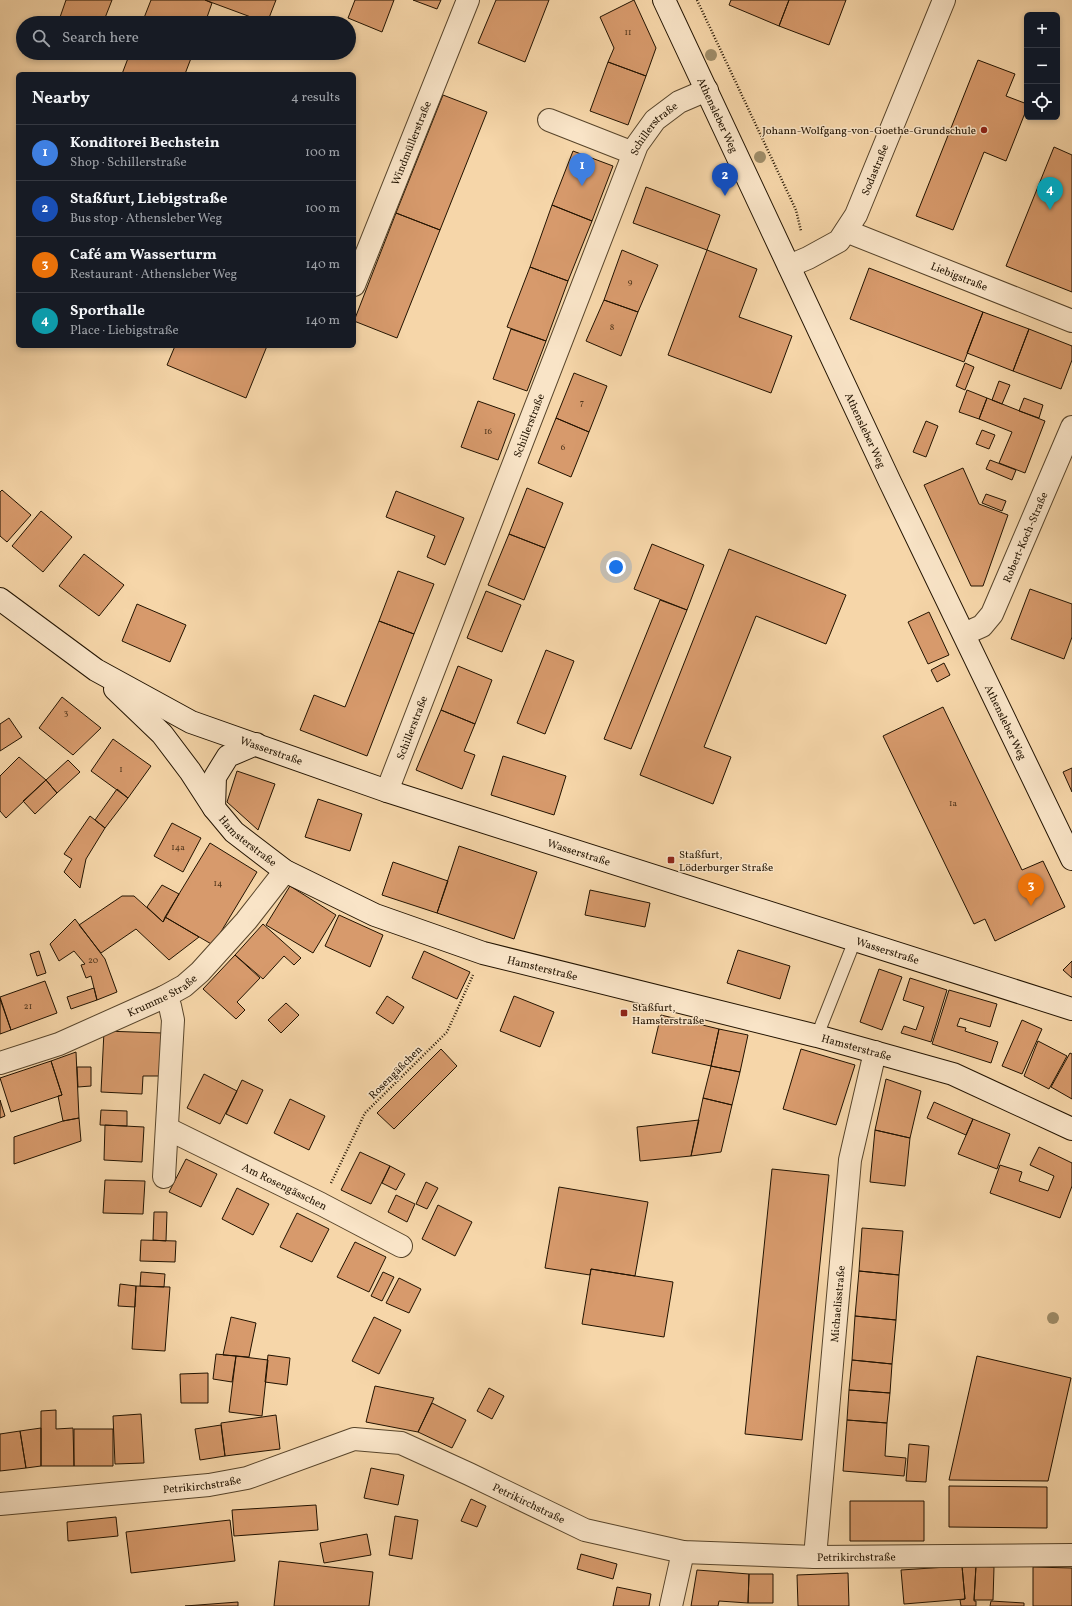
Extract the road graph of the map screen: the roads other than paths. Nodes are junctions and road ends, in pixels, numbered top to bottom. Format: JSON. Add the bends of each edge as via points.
{"nodes":[{"id":1,"x":468,"y":0,"type":"edge"},
{"id":2,"x":664,"y":0,"type":"edge"},
{"id":3,"x":944,"y":0,"type":"edge"},
{"id":4,"x":707,"y":90,"type":"junction"},
{"id":5,"x":549,"y":120,"type":"dead end"},
{"id":6,"x":633,"y":153,"type":"junction"},
{"id":7,"x":846,"y":231,"type":"junction"},
{"id":8,"x":799,"y":262,"type":"junction"},
{"id":9,"x":356,"y":280,"type":"edge"},
{"id":10,"x":1072,"y":321,"type":"edge"},
{"id":11,"x":1072,"y":427,"type":"edge"},
{"id":12,"x":0,"y":599,"type":"edge"},
{"id":13,"x":964,"y":634,"type":"junction"},
{"id":14,"x":96,"y":670,"type":"junction"},
{"id":15,"x":256,"y":744,"type":"junction"},
{"id":16,"x":387,"y":791,"type":"junction"},
{"id":17,"x":214,"y":808,"type":"junction"},
{"id":18,"x":1072,"y":859,"type":"edge"},
{"id":19,"x":285,"y":871,"type":"junction"},
{"id":20,"x":855,"y":940,"type":"junction"},
{"id":21,"x":164,"y":997,"type":"junction"},
{"id":22,"x":1072,"y":1009,"type":"edge"},
{"id":23,"x":817,"y":1036,"type":"junction"},
{"id":24,"x":875,"y":1052,"type":"junction"},
{"id":25,"x":0,"y":1064,"type":"edge"},
{"id":26,"x":168,"y":1129,"type":"junction"},
{"id":27,"x":1072,"y":1129,"type":"edge"},
{"id":28,"x":164,"y":1177,"type":"dead end"},
{"id":29,"x":401,"y":1246,"type":"dead end"},
{"id":30,"x":0,"y":1504,"type":"edge"},
{"id":31,"x":683,"y":1552,"type":"junction"},
{"id":32,"x":1072,"y":1556,"type":"edge"},
{"id":33,"x":815,"y":1557,"type":"junction"},
{"id":34,"x":671,"y":1606,"type":"edge"}],
"edges":[{"from":1,"to":9,"type":"street","name":"Windmüllerstraße"},
{"from":2,"to":4,"type":"street","name":"Athensleber Weg"},
{"from":3,"to":7,"type":"street","name":"Sodastraße","via":[[856,215]]},
{"from":4,"to":6,"type":"street","name":"Schillerstraße","via":[[679,102],[655,120]]},
{"from":4,"to":8,"type":"street","name":"Athensleber Weg"},
{"from":5,"to":6,"type":"street"},
{"from":6,"to":16,"type":"street","name":"Schillerstraße"},
{"from":7,"to":8,"type":"street","name":"Sodastraße","via":[[839,241]]},
{"from":7,"to":10,"type":"street","name":"Liebigstraße"},
{"from":8,"to":13,"type":"street","name":"Athensleber Weg","via":[[887,475]]},
{"from":11,"to":13,"type":"street","name":"Robert-Koch-Straße","via":[[992,614],[982,626]]},
{"from":12,"to":14,"type":"street"},
{"from":13,"to":18,"type":"street","name":"Athensleber Weg"},
{"from":14,"to":15,"type":"street","name":"Wasserstraße","via":[[191,722]]},
{"from":14,"to":17,"type":"street","name":"Hamsterstraße","via":[[162,734]]},
{"from":15,"to":16,"type":"street","name":"Wasserstraße"},
{"from":15,"to":17,"type":"street","via":[[228,756],[215,777]]},
{"from":16,"to":20,"type":"street","name":"Wasserstraße"},
{"from":17,"to":19,"type":"street","name":"Hamsterstraße","via":[[234,832]]},
{"from":19,"to":21,"type":"street","name":"Krumme Straße","via":[[246,921],[200,972],[184,986]]},
{"from":19,"to":23,"type":"street","name":"Hamsterstraße","via":[[375,915],[483,953]]},
{"from":20,"to":22,"type":"street","name":"Wasserstraße"},
{"from":20,"to":23,"type":"lane"},
{"from":21,"to":25,"type":"street","name":"Krumme Straße","via":[[59,1044]]},
{"from":21,"to":26,"type":"street","via":[[170,1006],[173,1020]]},
{"from":23,"to":24,"type":"street","name":"Hamsterstraße"},
{"from":24,"to":27,"type":"street","name":"Hamsterstraße","via":[[953,1074]]},
{"from":24,"to":33,"type":"street","name":"Michaelisstraße","via":[[850,1160]]},
{"from":26,"to":28,"type":"street"},
{"from":26,"to":29,"type":"street","name":"Am Rosengässchen"},
{"from":30,"to":31,"type":"street","name":"Petrikirchstraße","via":[[210,1485],[247,1478],[354,1439],[401,1443],[585,1530]]},
{"from":31,"to":33,"type":"street","name":"Petrikirchstraße"},
{"from":31,"to":34,"type":"street"},
{"from":32,"to":33,"type":"street","name":"Petrikirchstraße"}]}
